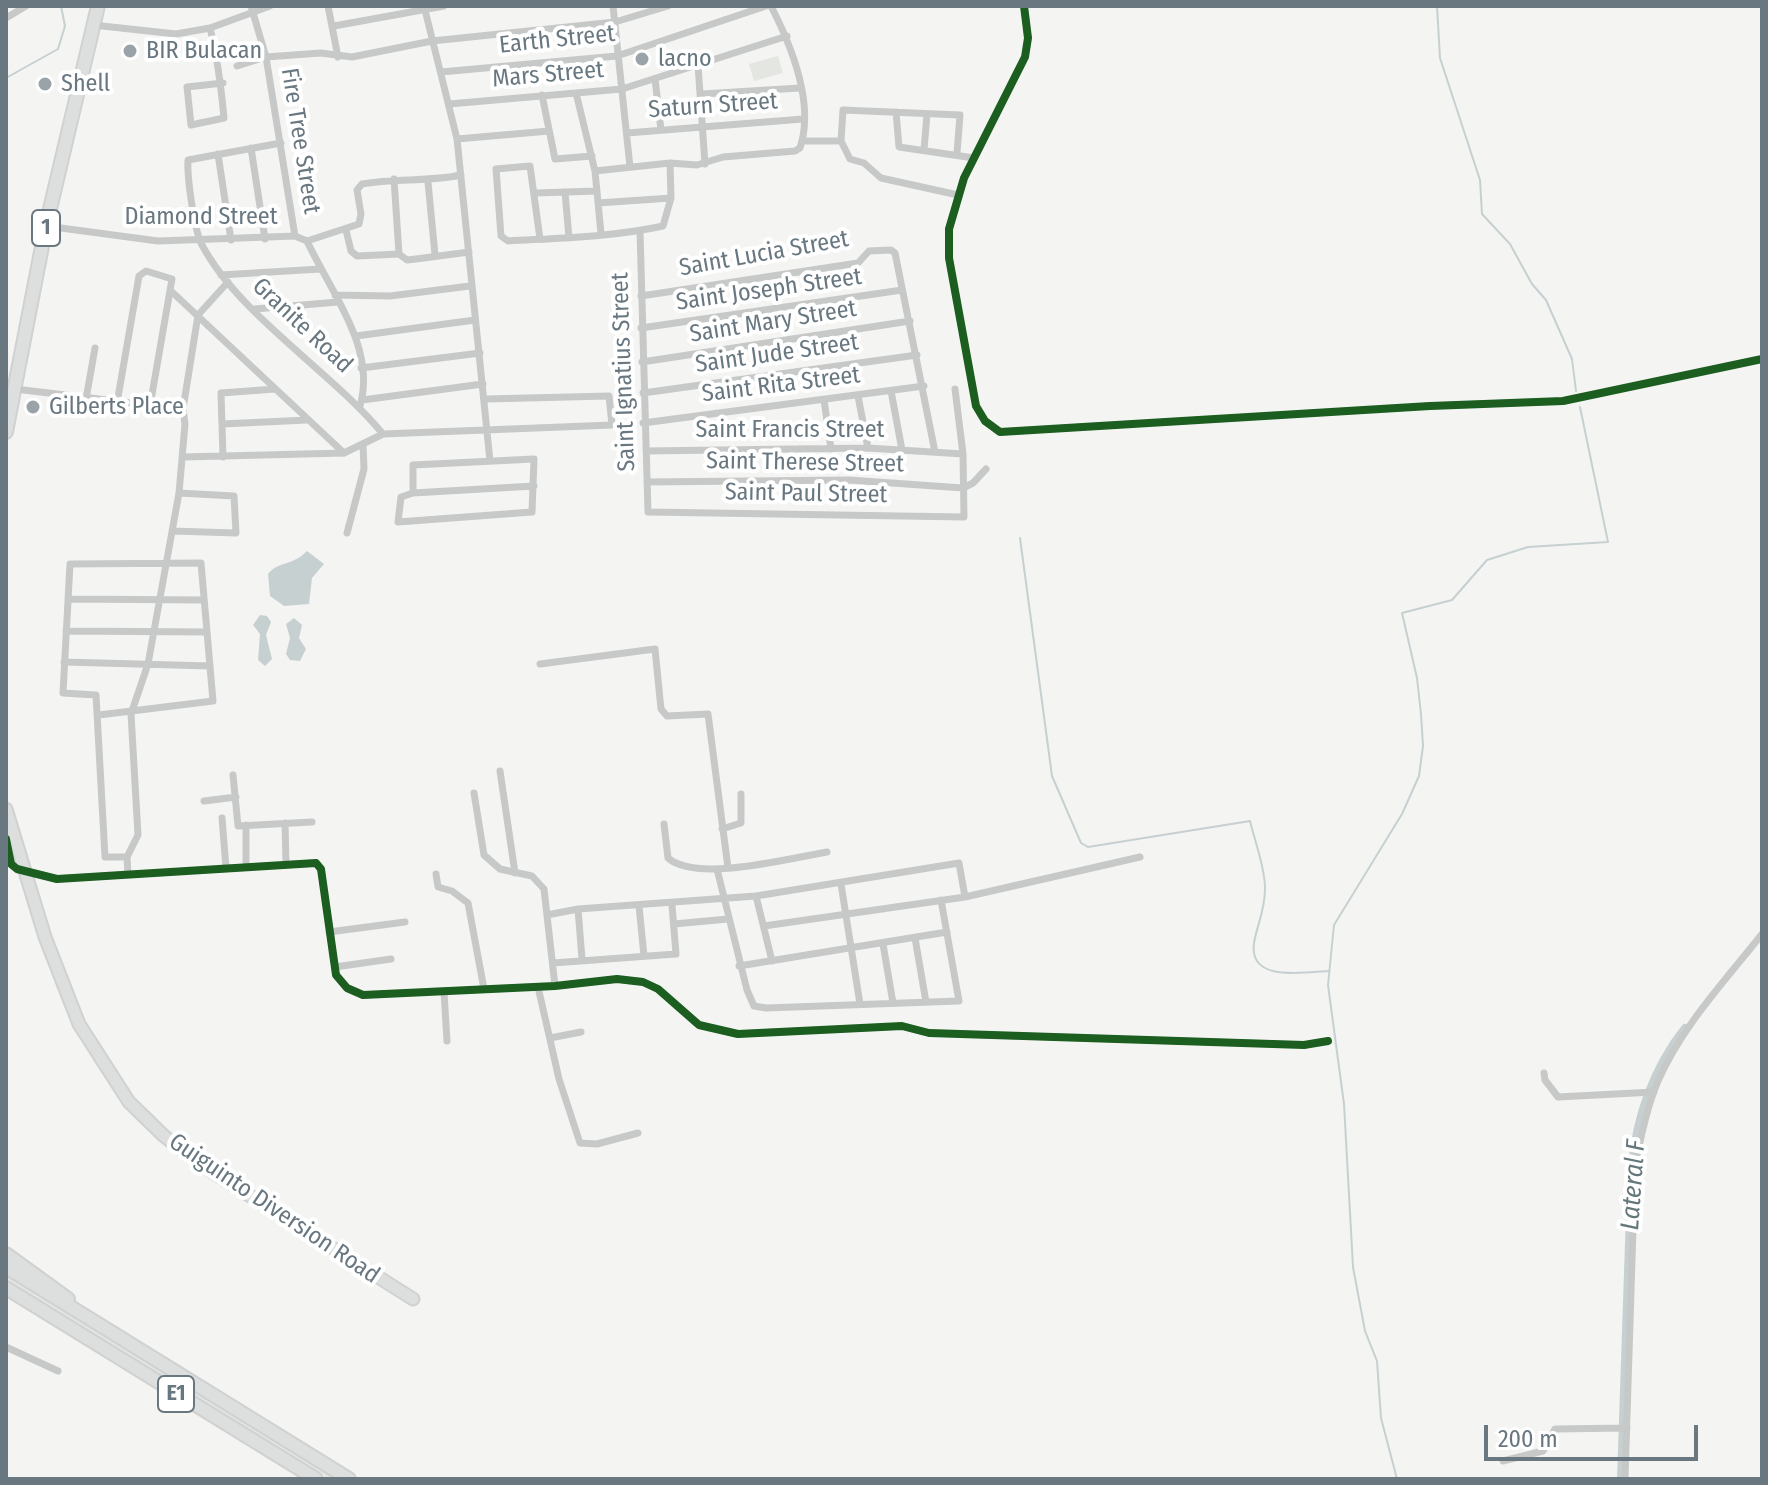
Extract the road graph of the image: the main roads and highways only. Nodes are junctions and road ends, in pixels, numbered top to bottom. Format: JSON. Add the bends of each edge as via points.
{"nodes":[{"id":1,"x":98,"y":6,"type":"edge"},
{"id":2,"x":8,"y":410,"type":"edge"},
{"id":3,"x":6,"y":432,"type":"edge"},
{"id":4,"x":6,"y":809,"type":"edge"},
{"id":5,"x":6,"y":1254,"type":"edge"},
{"id":6,"x":6,"y":1267,"type":"edge"},
{"id":7,"x":6,"y":1288,"type":"edge"},
{"id":8,"x":413,"y":1299,"type":"dead end"},
{"id":9,"x":76,"y":1312,"type":"junction"},
{"id":10,"x":316,"y":1479,"type":"edge"},
{"id":11,"x":349,"y":1479,"type":"edge"}],
"edges":[{"from":1,"to":2,"type":"highway","number":"1"},
{"from":2,"to":3,"type":"highway","number":"1"},
{"from":4,"to":8,"type":"main road","name":"Guiguinto Diversion Road","via":[[45,937],[79,1024],[129,1102],[206,1168]]},
{"from":5,"to":9,"type":"highway","via":[[66,1297]]},
{"from":6,"to":9,"type":"highway","number":"E1"},
{"from":7,"to":10,"type":"highway","number":"E1"},
{"from":9,"to":11,"type":"highway","number":"E1"}]}
